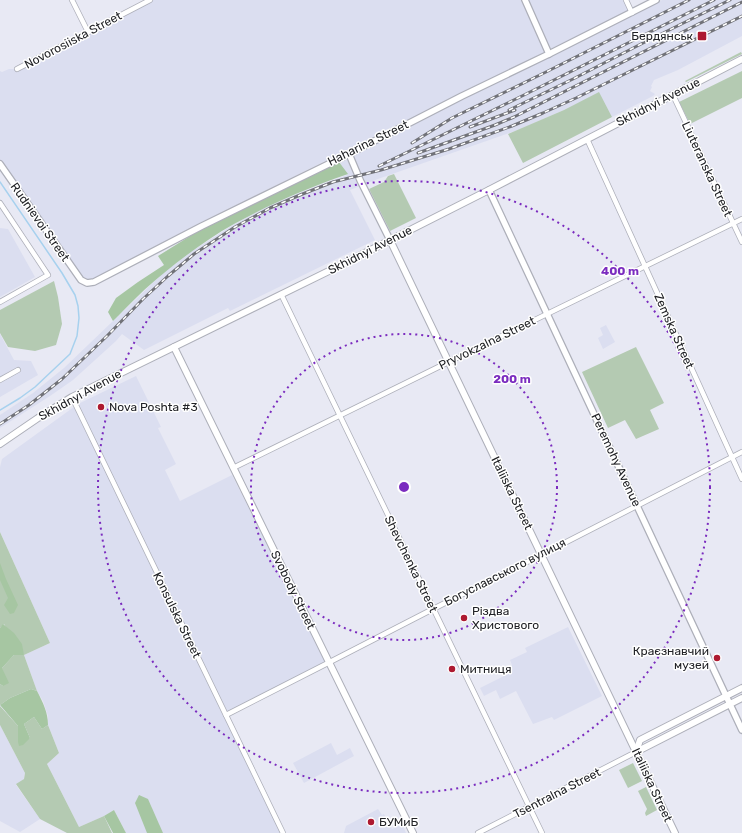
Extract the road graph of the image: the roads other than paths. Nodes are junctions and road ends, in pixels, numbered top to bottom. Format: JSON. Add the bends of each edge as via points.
{"nodes":[{"id":1,"x":72,"y":0,"type":"edge"},
{"id":2,"x":137,"y":0,"type":"edge"},
{"id":3,"x":150,"y":0,"type":"edge"},
{"id":4,"x":525,"y":0,"type":"edge"},
{"id":5,"x":626,"y":0,"type":"edge"},
{"id":6,"x":656,"y":0,"type":"edge"},
{"id":7,"x":140,"y":5,"type":"junction"},
{"id":8,"x":632,"y":12,"type":"junction"},
{"id":9,"x":88,"y":32,"type":"junction"},
{"id":10,"x":549,"y":54,"type":"junction"},
{"id":11,"x":742,"y":59,"type":"edge"},
{"id":12,"x":17,"y":69,"type":"dead end"},
{"id":13,"x":673,"y":95,"type":"junction"},
{"id":14,"x":587,"y":139,"type":"junction"},
{"id":15,"x":349,"y":154,"type":"junction"},
{"id":16,"x":0,"y":164,"type":"edge"},
{"id":17,"x":489,"y":190,"type":"junction"},
{"id":18,"x":0,"y":203,"type":"edge"},
{"id":19,"x":742,"y":219,"type":"edge"},
{"id":20,"x":733,"y":224,"type":"junction"},
{"id":21,"x":390,"y":240,"type":"junction"},
{"id":22,"x":742,"y":242,"type":"edge"},
{"id":23,"x":645,"y":267,"type":"junction"},
{"id":24,"x":80,"y":280,"type":"joint"},
{"id":25,"x":281,"y":294,"type":"junction"},
{"id":26,"x":0,"y":302,"type":"edge"},
{"id":27,"x":548,"y":314,"type":"junction"},
{"id":28,"x":174,"y":347,"type":"junction"},
{"id":29,"x":449,"y":362,"type":"junction"},
{"id":30,"x":18,"y":370,"type":"dead end"},
{"id":31,"x":0,"y":380,"type":"edge"},
{"id":32,"x":72,"y":397,"type":"junction"},
{"id":33,"x":340,"y":415,"type":"junction"},
{"id":34,"x":0,"y":444,"type":"edge"},
{"id":35,"x":742,"y":452,"type":"edge"},
{"id":36,"x":732,"y":457,"type":"junction"},
{"id":37,"x":233,"y":468,"type":"junction"},
{"id":38,"x":742,"y":479,"type":"edge"},
{"id":39,"x":637,"y":506,"type":"junction"},
{"id":40,"x":541,"y":555,"type":"junction"},
{"id":41,"x":433,"y":608,"type":"junction"},
{"id":42,"x":329,"y":663,"type":"junction"},
{"id":43,"x":742,"y":688,"type":"edge"},
{"id":44,"x":726,"y":696,"type":"junction"},
{"id":45,"x":742,"y":698,"type":"edge"},
{"id":46,"x":730,"y":704,"type":"junction"},
{"id":47,"x":226,"y":715,"type":"junction"},
{"id":48,"x":742,"y":730,"type":"edge"},
{"id":49,"x":636,"y":752,"type":"junction"},
{"id":50,"x":529,"y":807,"type":"junction"},
{"id":51,"x":283,"y":833,"type":"edge"},
{"id":52,"x":413,"y":833,"type":"edge"},
{"id":53,"x":478,"y":833,"type":"edge"},
{"id":54,"x":542,"y":833,"type":"edge"},
{"id":55,"x":675,"y":833,"type":"edge"}],
"edges":[{"from":1,"to":9,"type":"street"},
{"from":2,"to":7,"type":"street"},
{"from":3,"to":7,"type":"street","name":"Novorosiiska Street"},
{"from":4,"to":10,"type":"street"},
{"from":5,"to":8,"type":"street"},
{"from":6,"to":8,"type":"street","name":"Haharina Street"},
{"from":7,"to":9,"type":"street","name":"Novorosiiska Street"},
{"from":8,"to":10,"type":"street","name":"Haharina Street"},
{"from":9,"to":12,"type":"street","name":"Novorosiiska Street"},
{"from":10,"to":15,"type":"street","name":"Haharina Street"},
{"from":11,"to":13,"type":"main road","name":"Skhidnyi Avenue"},
{"from":13,"to":14,"type":"main road","name":"Skhidnyi Avenue"},
{"from":13,"to":20,"type":"street","name":"Liuteranska Street"},
{"from":14,"to":17,"type":"main road","name":"Skhidnyi Avenue"},
{"from":14,"to":23,"type":"street","name":"Zemska Street"},
{"from":15,"to":21,"type":"street","name":"Italiiska Street"},
{"from":15,"to":24,"type":"street","name":"Haharina Street","via":[[94,282]]},
{"from":16,"to":24,"type":"street","name":"Rudnievoi Street"},
{"from":17,"to":21,"type":"main road","name":"Skhidnyi Avenue"},
{"from":17,"to":27,"type":"street","name":"Peremohy Avenue"},
{"from":18,"to":26,"type":"street","via":[[48,275]]},
{"from":19,"to":20,"type":"street","name":"Pryvokzalna Street"},
{"from":20,"to":22,"type":"street","name":"Liuteranska Street"},
{"from":20,"to":23,"type":"street","name":"Pryvokzalna Street"},
{"from":21,"to":25,"type":"main road","name":"Skhidnyi Avenue"},
{"from":21,"to":29,"type":"main road","name":"Italiiska Street"},
{"from":23,"to":27,"type":"street","name":"Pryvokzalna Street"},
{"from":23,"to":36,"type":"street","name":"Zemska Street"},
{"from":25,"to":28,"type":"main road","name":"Skhidnyi Avenue"},
{"from":25,"to":33,"type":"street","name":"Shevchenka Street"},
{"from":27,"to":29,"type":"street","name":"Pryvokzalna Street"},
{"from":27,"to":39,"type":"street","name":"Peremohy Avenue"},
{"from":28,"to":32,"type":"main road","name":"Skhidnyi Avenue"},
{"from":28,"to":37,"type":"main road","name":"Svobody Street"},
{"from":29,"to":33,"type":"street","name":"Pryvokzalna Street"},
{"from":29,"to":40,"type":"main road","name":"Italiiska Street"},
{"from":30,"to":31,"type":"street"},
{"from":32,"to":34,"type":"main road","name":"Skhidnyi Avenue"},
{"from":32,"to":47,"type":"street","name":"Konsulska Street"},
{"from":33,"to":37,"type":"street","name":"Pryvokzalna Street"},
{"from":33,"to":41,"type":"street","name":"Shevchenka Street"},
{"from":35,"to":36,"type":"street","name":"Богуславського вулиця"},
{"from":36,"to":38,"type":"street","name":"Zemska Street"},
{"from":36,"to":39,"type":"street","name":"Богуславського вулиця"},
{"from":37,"to":42,"type":"main road","name":"Svobody Street"},
{"from":39,"to":40,"type":"street","name":"Богуславського вулиця"},
{"from":39,"to":44,"type":"street","name":"Peremohy Avenue"},
{"from":40,"to":41,"type":"street","name":"Богуславського вулиця"},
{"from":40,"to":49,"type":"main road","name":"Italiiska Street"},
{"from":41,"to":42,"type":"street","name":"Богуславського вулиця"},
{"from":41,"to":50,"type":"street","name":"Shevchenka Street"},
{"from":42,"to":47,"type":"street","name":"Богуславського вулиця"},
{"from":42,"to":52,"type":"main road","name":"Svobody Street"},
{"from":43,"to":44,"type":"main road","name":"Tsentralna Street"},
{"from":44,"to":46,"type":"street","name":"Peremohy Avenue"},
{"from":44,"to":49,"type":"main road","name":"Tsentralna Street","via":[[640,740]]},
{"from":45,"to":46,"type":"main road","name":"Tsentralna Street"},
{"from":46,"to":48,"type":"street","name":"Peremohy Avenue"},
{"from":46,"to":49,"type":"main road","name":"Tsentralna Street"},
{"from":47,"to":51,"type":"street","name":"Konsulska Street"},
{"from":49,"to":50,"type":"street","name":"Tsentralna Street"},
{"from":49,"to":55,"type":"main road","name":"Italiiska Street"},
{"from":50,"to":53,"type":"street","name":"Tsentralna Street"},
{"from":50,"to":54,"type":"street","name":"Shevchenka Street"}]}
